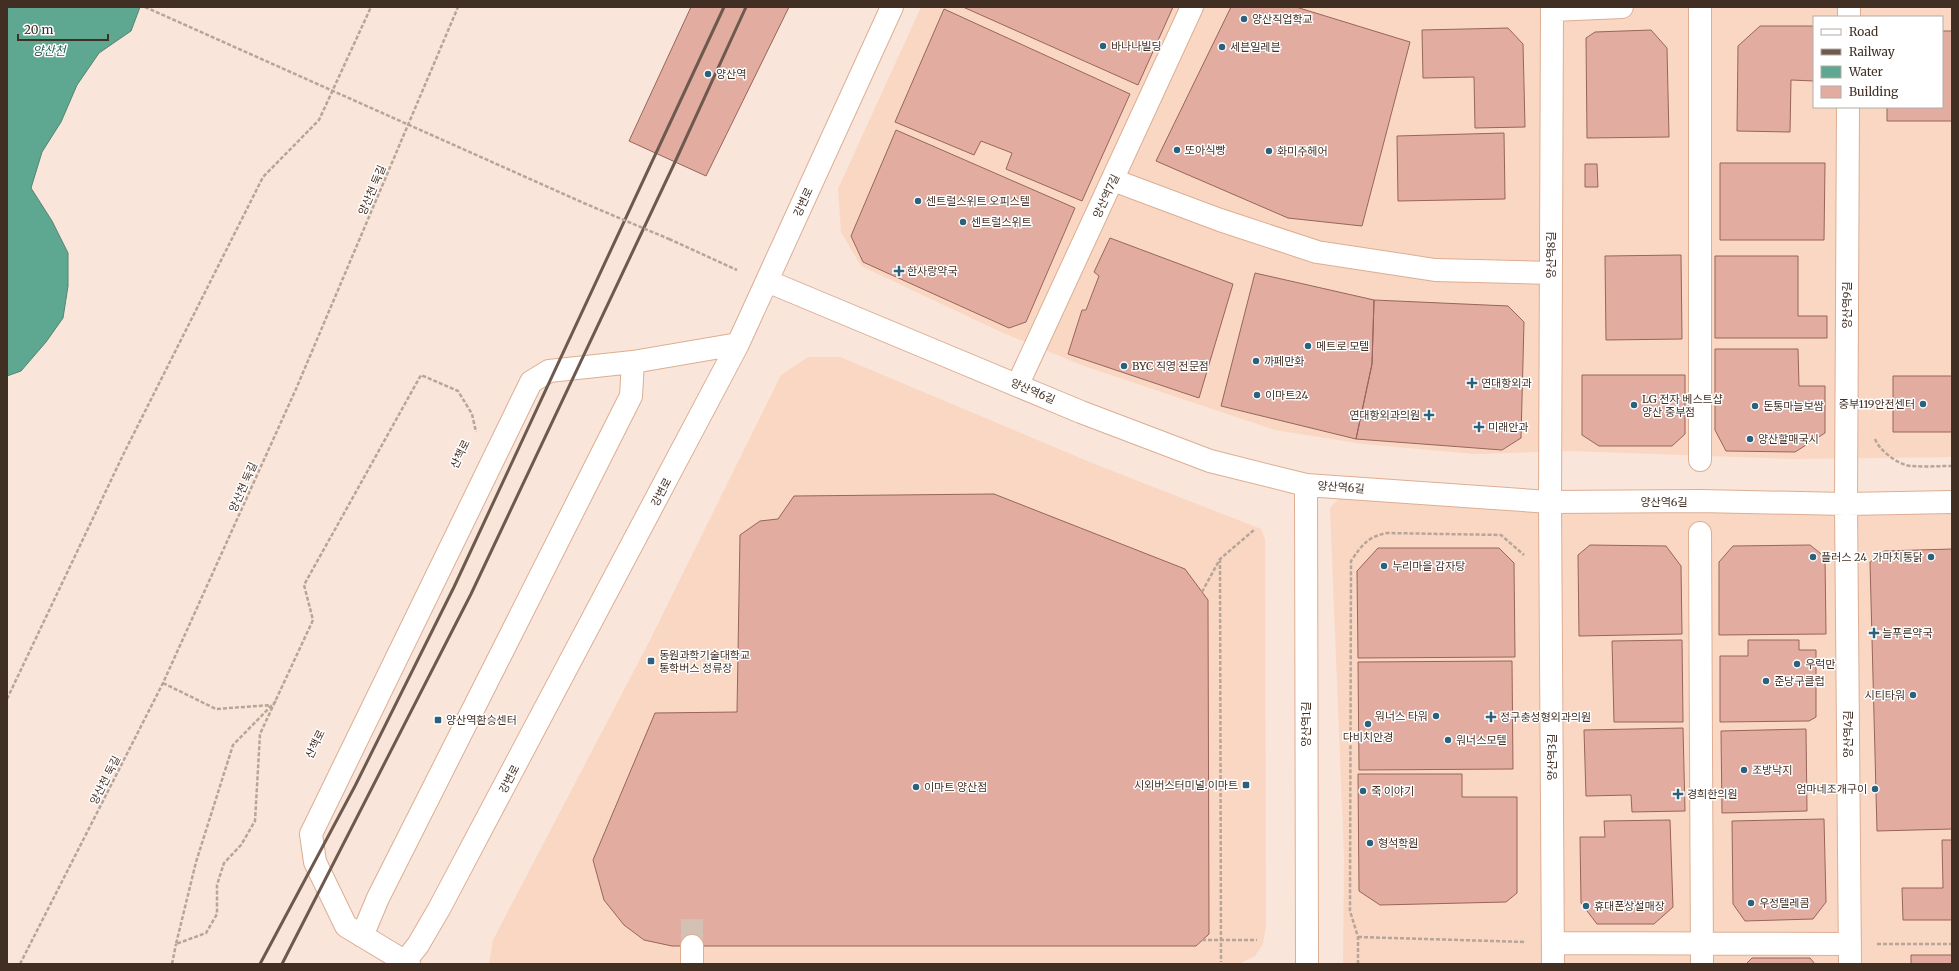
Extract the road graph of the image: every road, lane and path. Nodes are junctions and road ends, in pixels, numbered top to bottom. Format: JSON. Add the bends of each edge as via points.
{"nodes":[{"id":1,"x":145,"y":7,"type":"edge"},
{"id":2,"x":371,"y":7,"type":"edge"},
{"id":3,"x":458,"y":7,"type":"edge"},
{"id":4,"x":892,"y":7,"type":"edge"},
{"id":5,"x":1192,"y":7,"type":"edge"},
{"id":6,"x":1622,"y":7,"type":"edge"},
{"id":7,"x":1700,"y":7,"type":"edge"},
{"id":8,"x":1552,"y":8,"type":"edge"},
{"id":9,"x":1848,"y":108,"type":"edge"},
{"id":10,"x":1113,"y":180,"type":"junction"},
{"id":11,"x":737,"y":270,"type":"dead end"},
{"id":12,"x":1551,"y":273,"type":"junction"},
{"id":13,"x":767,"y":281,"type":"junction"},
{"id":14,"x":738,"y":344,"type":"junction"},
{"id":15,"x":633,"y":362,"type":"junction"},
{"id":16,"x":1018,"y":384,"type":"junction"},
{"id":17,"x":477,"y":436,"type":"dead end"},
{"id":18,"x":1874,"y":438,"type":"dead end"},
{"id":19,"x":1700,"y":460,"type":"dead end"},
{"id":20,"x":1952,"y":466,"type":"edge"},
{"id":21,"x":1306,"y":485,"type":"junction"},
{"id":22,"x":1550,"y":502,"type":"junction"},
{"id":23,"x":1952,"y":502,"type":"edge"},
{"id":24,"x":1846,"y":504,"type":"junction"},
{"id":25,"x":1254,"y":530,"type":"dead end"},
{"id":26,"x":1700,"y":533,"type":"dead end"},
{"id":27,"x":1525,"y":555,"type":"dead end"},
{"id":28,"x":1220,"y":559,"type":"junction"},
{"id":29,"x":1202,"y":592,"type":"dead end"},
{"id":30,"x":163,"y":683,"type":"junction"},
{"id":31,"x":7,"y":699,"type":"edge"},
{"id":32,"x":276,"y":701,"type":"junction"},
{"id":33,"x":271,"y":705,"type":"junction"},
{"id":34,"x":362,"y":936,"type":"junction"},
{"id":35,"x":1358,"y":936,"type":"junction"},
{"id":36,"x":1202,"y":940,"type":"dead end"},
{"id":37,"x":1221,"y":940,"type":"junction"},
{"id":38,"x":1257,"y":940,"type":"dead end"},
{"id":39,"x":1553,"y":942,"type":"junction"},
{"id":40,"x":176,"y":944,"type":"junction"},
{"id":41,"x":1952,"y":944,"type":"edge"},
{"id":42,"x":1856,"y":951,"type":"edge"},
{"id":43,"x":1702,"y":954,"type":"edge"},
{"id":44,"x":1221,"y":962,"type":"dead end"},
{"id":45,"x":405,"y":963,"type":"edge"},
{"id":46,"x":20,"y":964,"type":"edge"},
{"id":47,"x":172,"y":964,"type":"edge"},
{"id":48,"x":1307,"y":964,"type":"edge"},
{"id":49,"x":1358,"y":964,"type":"edge"},
{"id":50,"x":1553,"y":964,"type":"edge"}],
"edges":[{"from":1,"to":11,"type":"path","bridge":true},
{"from":2,"to":31,"type":"path","via":[[319,120],[263,178],[122,455]]},
{"from":3,"to":30,"type":"path","name":"양산천 둑길","via":[[296,389]]},
{"from":4,"to":13,"type":"street","name":"강변로"},
{"from":5,"to":10,"type":"street","name":"양산역7길"},
{"from":6,"to":8,"type":"street"},
{"from":7,"to":19,"type":"street"},
{"from":8,"to":12,"type":"street","name":"양산역8길"},
{"from":9,"to":24,"type":"street","name":"양산역9길"},
{"from":10,"to":12,"type":"street","via":[[1220,220],[1317,252],[1435,270]]},
{"from":10,"to":16,"type":"street","name":"양산역7길"},
{"from":12,"to":22,"type":"street","name":"양산역8길"},
{"from":13,"to":14,"type":"street","name":"강변로"},
{"from":13,"to":16,"type":"street","name":"양산역6길"},
{"from":14,"to":15,"type":"street"},
{"from":14,"to":45,"type":"street","name":"강변로","via":[[440,909]]},
{"from":15,"to":34,"type":"street","via":[[630,396],[378,898]]},
{"from":15,"to":34,"type":"street","via":[[549,371],[531,382],[311,834],[316,862],[346,926]]},
{"from":16,"to":21,"type":"street","name":"양산역6길","via":[[1081,412],[1210,461]]},
{"from":17,"to":32,"type":"path","name":"산책로","via":[[472,414],[458,391],[421,375],[304,585],[313,620]]},
{"from":18,"to":20,"type":"path","via":[[1886,455],[1909,466]]},
{"from":21,"to":22,"type":"street","name":"양산역6길"},
{"from":21,"to":48,"type":"street","name":"양산역1길"},
{"from":22,"to":24,"type":"street","name":"양산역6길","via":[[1700,501]]},
{"from":22,"to":39,"type":"street","name":"양산역3길"},
{"from":23,"to":24,"type":"street","name":"양산역6길"},
{"from":24,"to":42,"type":"street","name":"양산역4길"},
{"from":25,"to":28,"type":"path"},
{"from":26,"to":43,"type":"street"},
{"from":27,"to":35,"type":"path","via":[[1501,535],[1387,533],[1374,535],[1362,545],[1351,561],[1350,911]]},
{"from":28,"to":29,"type":"path"},
{"from":28,"to":37,"type":"path"},
{"from":30,"to":33,"type":"path","via":[[216,709]]},
{"from":30,"to":46,"type":"path","name":"양산천 둑길"},
{"from":32,"to":33,"type":"path","name":"산책로"},
{"from":32,"to":40,"type":"path","name":"산책로","via":[[260,734],[255,821],[241,845],[224,862],[217,885],[217,914],[206,933]]},
{"from":33,"to":40,"type":"path","name":"산책로","via":[[233,745],[196,862]]},
{"from":34,"to":45,"type":"street"},
{"from":35,"to":39,"type":"path"},
{"from":35,"to":49,"type":"path"},
{"from":36,"to":37,"type":"path"},
{"from":37,"to":38,"type":"path"},
{"from":37,"to":44,"type":"path"},
{"from":39,"to":43,"type":"street"},
{"from":39,"to":50,"type":"street","name":"양산역3길"},
{"from":40,"to":47,"type":"path"},
{"from":41,"to":42,"type":"path"},
{"from":42,"to":43,"type":"street"}]}
